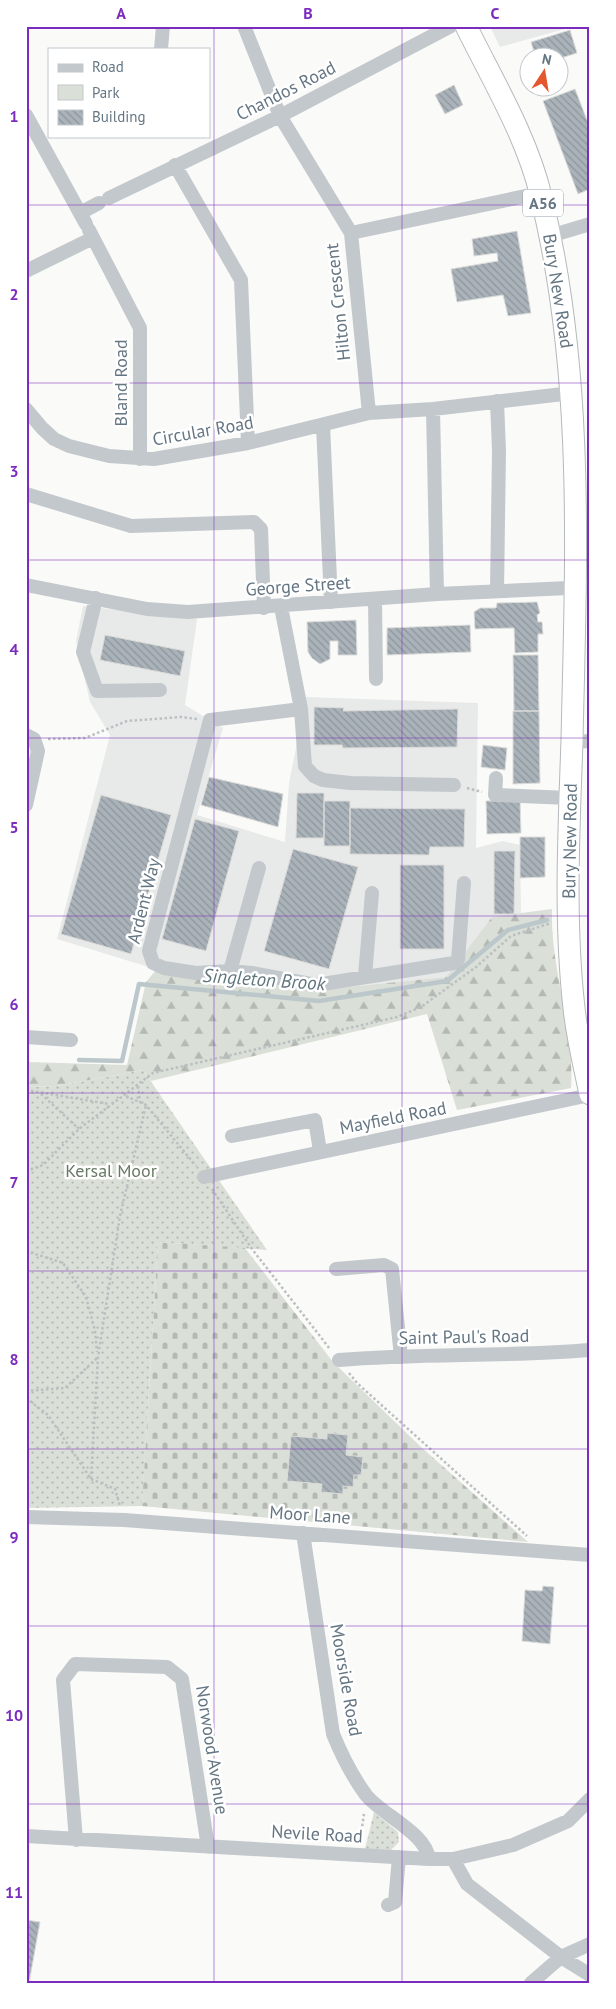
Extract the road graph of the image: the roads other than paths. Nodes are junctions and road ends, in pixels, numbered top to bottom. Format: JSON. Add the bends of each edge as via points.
{"nodes":[{"id":1,"x":163,"y":26,"type":"edge"},
{"id":2,"x":244,"y":26,"type":"edge"},
{"id":3,"x":450,"y":26,"type":"edge"},
{"id":4,"x":466,"y":26,"type":"edge"},
{"id":5,"x":161,"y":48,"type":"edge"},
{"id":6,"x":26,"y":115,"type":"edge"},
{"id":7,"x":280,"y":116,"type":"junction"},
{"id":8,"x":175,"y":165,"type":"junction"},
{"id":9,"x":540,"y":193,"type":"junction"},
{"id":10,"x":590,"y":224,"type":"edge"},
{"id":11,"x":87,"y":226,"type":"junction"},
{"id":12,"x":351,"y":233,"type":"junction"},
{"id":13,"x":550,"y":236,"type":"junction"},
{"id":14,"x":26,"y":271,"type":"edge"},
{"id":15,"x":572,"y":393,"type":"junction"},
{"id":16,"x":497,"y":402,"type":"junction"},
{"id":17,"x":26,"y":409,"type":"edge"},
{"id":18,"x":433,"y":409,"type":"junction"},
{"id":19,"x":368,"y":413,"type":"junction"},
{"id":20,"x":323,"y":425,"type":"junction"},
{"id":21,"x":248,"y":443,"type":"junction"},
{"id":22,"x":140,"y":459,"type":"junction"},
{"id":23,"x":26,"y":494,"type":"edge"},
{"id":24,"x":26,"y":585,"type":"edge"},
{"id":25,"x":582,"y":587,"type":"edge"},
{"id":26,"x":498,"y":591,"type":"junction"},
{"id":27,"x":436,"y":594,"type":"junction"},
{"id":28,"x":96,"y":598,"type":"junction"},
{"id":29,"x":375,"y":599,"type":"junction"},
{"id":30,"x":331,"y":602,"type":"junction"},
{"id":31,"x":281,"y":607,"type":"junction"},
{"id":32,"x":264,"y":608,"type":"junction"},
{"id":33,"x":376,"y":679,"type":"dead end"},
{"id":34,"x":160,"y":690,"type":"dead end"},
{"id":35,"x":301,"y":709,"type":"junction"},
{"id":36,"x":30,"y":737,"type":"edge"},
{"id":37,"x":581,"y":741,"type":"edge"},
{"id":38,"x":496,"y":778,"type":"dead end"},
{"id":39,"x":454,"y":784,"type":"road end"},
{"id":40,"x":570,"y":798,"type":"junction"},
{"id":41,"x":26,"y":804,"type":"edge"},
{"id":42,"x":259,"y":868,"type":"dead end"},
{"id":43,"x":464,"y":883,"type":"dead end"},
{"id":44,"x":372,"y":893,"type":"dead end"},
{"id":45,"x":230,"y":971,"type":"junction"},
{"id":46,"x":365,"y":976,"type":"junction"},
{"id":47,"x":26,"y":1037,"type":"edge"},
{"id":48,"x":71,"y":1040,"type":"dead end"},
{"id":49,"x":590,"y":1094,"type":"edge"},
{"id":50,"x":232,"y":1136,"type":"dead end"},
{"id":51,"x":320,"y":1152,"type":"junction"},
{"id":52,"x":204,"y":1177,"type":"road end"},
{"id":53,"x":336,"y":1269,"type":"dead end"},
{"id":54,"x":590,"y":1350,"type":"edge"},
{"id":55,"x":401,"y":1357,"type":"junction"},
{"id":56,"x":339,"y":1360,"type":"road end"},
{"id":57,"x":26,"y":1517,"type":"edge"},
{"id":58,"x":303,"y":1533,"type":"junction"},
{"id":59,"x":589,"y":1559,"type":"edge"},
{"id":60,"x":590,"y":1799,"type":"edge"},
{"id":61,"x":26,"y":1836,"type":"edge"},
{"id":62,"x":76,"y":1840,"type":"junction"},
{"id":63,"x":208,"y":1847,"type":"junction"},
{"id":64,"x":399,"y":1857,"type":"junction"},
{"id":65,"x":453,"y":1858,"type":"junction"},
{"id":66,"x":430,"y":1859,"type":"junction"},
{"id":67,"x":388,"y":1905,"type":"dead end"},
{"id":68,"x":590,"y":1944,"type":"edge"},
{"id":69,"x":561,"y":1957,"type":"junction"},
{"id":70,"x":590,"y":1975,"type":"edge"},
{"id":71,"x":531,"y":1983,"type":"edge"}],
"edges":[{"from":1,"to":5,"type":"street"},
{"from":2,"to":7,"type":"street","name":"Hilton Crescent"},
{"from":3,"to":7,"type":"street","name":"Chandos Road"},
{"from":4,"to":9,"type":"highway","name":"Bury New Road","number":"A56","via":[[506,106]]},
{"from":6,"to":11,"type":"street","name":"Bland Road"},
{"from":7,"to":8,"type":"street","name":"Chandos Road"},
{"from":7,"to":12,"type":"street","name":"Hilton Crescent"},
{"from":8,"to":11,"type":"street","name":"Chandos Road","via":[[104,200]]},
{"from":8,"to":21,"type":"street","via":[[241,280]]},
{"from":9,"to":12,"type":"street"},
{"from":9,"to":13,"type":"highway","name":"Bury New Road","number":"A56"},
{"from":10,"to":13,"type":"street"},
{"from":11,"to":14,"type":"street"},
{"from":11,"to":22,"type":"street","name":"Bland Road","via":[[140,328]]},
{"from":12,"to":19,"type":"street","name":"Hilton Crescent"},
{"from":13,"to":15,"type":"highway","name":"Bury New Road","number":"A56","via":[[564,309]]},
{"from":15,"to":16,"type":"street","name":"Circular Road"},
{"from":15,"to":25,"type":"highway","name":"Bury New Road"},
{"from":16,"to":18,"type":"street","name":"Circular Road"},
{"from":16,"to":26,"type":"street","via":[[500,451]]},
{"from":17,"to":22,"type":"street","name":"Circular Road","via":[[54,439],[69,446],[109,456]]},
{"from":18,"to":19,"type":"street","name":"Circular Road"},
{"from":18,"to":27,"type":"street"},
{"from":19,"to":20,"type":"street","name":"Circular Road"},
{"from":20,"to":21,"type":"street","name":"Circular Road"},
{"from":20,"to":30,"type":"street"},
{"from":21,"to":22,"type":"street","name":"Circular Road","via":[[174,458]]},
{"from":23,"to":32,"type":"street","via":[[131,526],[254,522],[261,529]]},
{"from":24,"to":28,"type":"street","name":"George Street"},
{"from":25,"to":26,"type":"street","name":"George Street"},
{"from":25,"to":37,"type":"highway","name":"Bury New Road"},
{"from":26,"to":27,"type":"street","name":"George Street"},
{"from":27,"to":29,"type":"street","name":"George Street"},
{"from":28,"to":32,"type":"street","name":"George Street","via":[[174,612]]},
{"from":28,"to":34,"type":"street","via":[[83,652],[97,691]]},
{"from":29,"to":30,"type":"street","name":"George Street"},
{"from":29,"to":33,"type":"street"},
{"from":30,"to":31,"type":"street","name":"George Street"},
{"from":31,"to":32,"type":"street","name":"George Street"},
{"from":31,"to":35,"type":"street"},
{"from":35,"to":39,"type":"street","via":[[305,766],[314,776],[350,783]]},
{"from":35,"to":45,"type":"street","name":"Ardent Way","via":[[210,720],[149,951],[153,963],[164,968],[196,973]]},
{"from":36,"to":41,"type":"street","via":[[38,751]]},
{"from":37,"to":40,"type":"highway","name":"Bury New Road"},
{"from":38,"to":40,"type":"street","via":[[496,795]]},
{"from":40,"to":49,"type":"highway","name":"Bury New Road","via":[[570,965],[574,1009]]},
{"from":42,"to":45,"type":"street"},
{"from":43,"to":46,"type":"street","name":"Ardent Way","via":[[458,960]]},
{"from":44,"to":46,"type":"street"},
{"from":45,"to":46,"type":"street","name":"Ardent Way","via":[[316,985]]},
{"from":47,"to":48,"type":"street"},
{"from":49,"to":51,"type":"street","name":"Mayfield Road"},
{"from":50,"to":51,"type":"street","via":[[315,1120]]},
{"from":51,"to":52,"type":"street","name":"Mayfield Road"},
{"from":53,"to":55,"type":"street","via":[[384,1265],[392,1269]]},
{"from":54,"to":55,"type":"street","name":"Saint Paul's Road"},
{"from":55,"to":56,"type":"street","name":"Saint Paul's Road"},
{"from":57,"to":58,"type":"street","name":"Moor Lane","via":[[124,1520]]},
{"from":58,"to":59,"type":"street","name":"Moor Lane"},
{"from":58,"to":66,"type":"street","name":"Moorside Road","via":[[333,1734],[348,1767],[367,1796],[420,1841]]},
{"from":60,"to":65,"type":"street","name":"Nevile Road","via":[[568,1822],[513,1845]]},
{"from":61,"to":62,"type":"street","name":"Nevile Road"},
{"from":62,"to":63,"type":"street","name":"Nevile Road"},
{"from":62,"to":63,"type":"street","name":"Norwood Avenue","via":[[64,1680],[75,1664],[167,1667],[182,1679]]},
{"from":63,"to":64,"type":"street","name":"Nevile Road"},
{"from":64,"to":66,"type":"street","name":"Nevile Road"},
{"from":64,"to":67,"type":"street","via":[[397,1895],[395,1902]]},
{"from":65,"to":66,"type":"street","name":"Nevile Road"},
{"from":65,"to":69,"type":"street","via":[[467,1884]]},
{"from":68,"to":69,"type":"street"},
{"from":69,"to":70,"type":"street"},
{"from":69,"to":71,"type":"street"}]}
